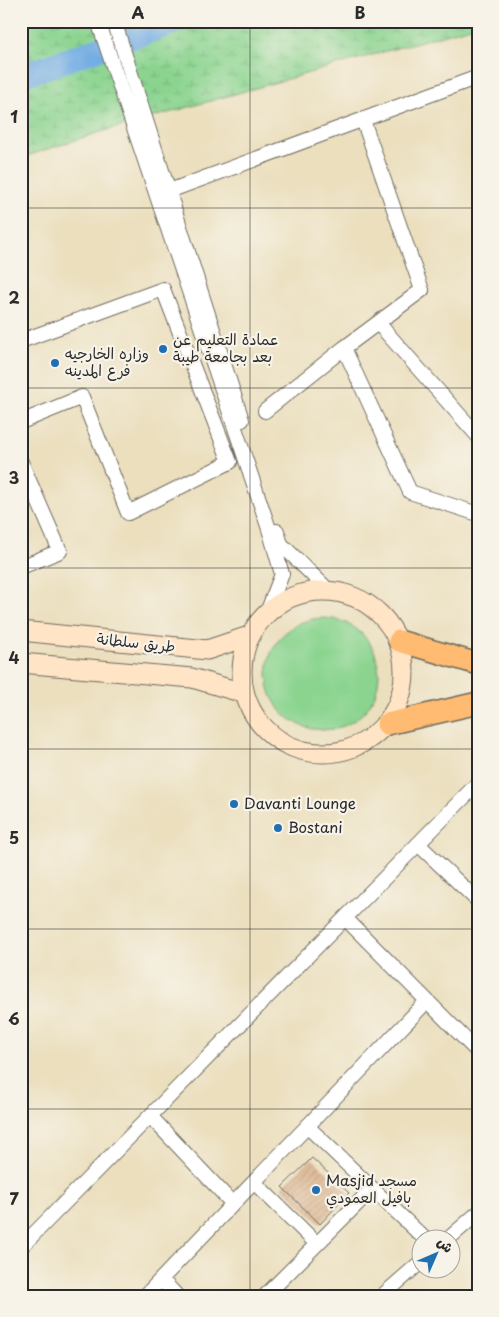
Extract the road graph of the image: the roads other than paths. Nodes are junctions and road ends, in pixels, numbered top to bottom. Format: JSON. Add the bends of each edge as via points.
{"nodes":[{"id":1,"x":98,"y":21,"type":"edge"},
{"id":2,"x":114,"y":21,"type":"edge"},
{"id":3,"x":478,"y":77,"type":"edge"},
{"id":4,"x":363,"y":120,"type":"junction"},
{"id":5,"x":148,"y":147,"type":"junction"},
{"id":6,"x":169,"y":191,"type":"junction"},
{"id":7,"x":378,"y":323,"type":"junction"},
{"id":8,"x":21,"y":341,"type":"edge"},
{"id":9,"x":344,"y":348,"type":"junction"},
{"id":10,"x":265,"y":411,"type":"dead end"},
{"id":11,"x":21,"y":422,"type":"edge"},
{"id":12,"x":478,"y":436,"type":"edge"},
{"id":13,"x":21,"y":462,"type":"edge"},
{"id":14,"x":478,"y":514,"type":"edge"},
{"id":15,"x":21,"y":567,"type":"edge"},
{"id":16,"x":328,"y":590,"type":"junction"},
{"id":17,"x":268,"y":610,"type":"junction"},
{"id":18,"x":21,"y":631,"type":"edge"},
{"id":19,"x":249,"y":636,"type":"junction"},
{"id":20,"x":399,"y":641,"type":"junction"},
{"id":21,"x":21,"y":663,"type":"edge"},
{"id":22,"x":478,"y":664,"type":"edge"},
{"id":23,"x":243,"y":693,"type":"junction"},
{"id":24,"x":478,"y":703,"type":"edge"},
{"id":25,"x":387,"y":724,"type":"junction"},
{"id":26,"x":478,"y":784,"type":"edge"},
{"id":27,"x":418,"y":844,"type":"junction"},
{"id":28,"x":478,"y":901,"type":"edge"},
{"id":29,"x":345,"y":918,"type":"junction"},
{"id":30,"x":427,"y":1001,"type":"junction"},
{"id":31,"x":478,"y":1052,"type":"edge"},
{"id":32,"x":150,"y":1116,"type":"junction"},
{"id":33,"x":307,"y":1126,"type":"junction"},
{"id":34,"x":254,"y":1182,"type":"junction"},
{"id":35,"x":372,"y":1189,"type":"junction"},
{"id":36,"x":232,"y":1204,"type":"junction"},
{"id":37,"x":478,"y":1213,"type":"edge"},
{"id":38,"x":415,"y":1230,"type":"edge"},
{"id":39,"x":458,"y":1230,"type":"edge"},
{"id":40,"x":317,"y":1244,"type":"junction"},
{"id":41,"x":22,"y":1245,"type":"edge"},
{"id":42,"x":412,"y":1270,"type":"edge"},
{"id":43,"x":161,"y":1279,"type":"junction"},
{"id":44,"x":145,"y":1296,"type":"edge"},
{"id":45,"x":177,"y":1296,"type":"edge"},
{"id":46,"x":265,"y":1296,"type":"edge"},
{"id":47,"x":382,"y":1296,"type":"edge"}],
"edges":[{"from":1,"to":5,"type":"street"},
{"from":2,"to":5,"type":"street"},
{"from":3,"to":4,"type":"street"},
{"from":4,"to":6,"type":"street"},
{"from":4,"to":7,"type":"street","via":[[422,290]]},
{"from":5,"to":6,"type":"street"},
{"from":5,"to":17,"type":"street","via":[[282,574]]},
{"from":6,"to":16,"type":"street","via":[[281,544]]},
{"from":7,"to":9,"type":"street"},
{"from":7,"to":12,"type":"street"},
{"from":8,"to":11,"type":"street","via":[[163,289],[230,462],[128,513],[82,397]]},
{"from":9,"to":10,"type":"street"},
{"from":9,"to":14,"type":"street","via":[[410,492]]},
{"from":13,"to":15,"type":"street","via":[[60,551]]},
{"from":16,"to":17,"type":"main road","via":[[296,594]]},
{"from":16,"to":20,"type":"main road","via":[[350,595],[371,606],[387,621]]},
{"from":17,"to":19,"type":"main road"},
{"from":18,"to":19,"type":"main road","name":"طريق سلطانة","via":[[207,650]]},
{"from":19,"to":23,"type":"main road","via":[[241,662]]},
{"from":20,"to":22,"type":"main road"},
{"from":20,"to":25,"type":"main road","via":[[405,671],[401,699]]},
{"from":21,"to":23,"type":"main road","name":"طريق سلطانة","via":[[192,678]]},
{"from":23,"to":25,"type":"main road","via":[[259,724],[291,748],[314,754],[339,753],[365,743]]},
{"from":24,"to":25,"type":"main road"},
{"from":26,"to":27,"type":"street"},
{"from":27,"to":28,"type":"street"},
{"from":27,"to":29,"type":"street"},
{"from":29,"to":30,"type":"street"},
{"from":29,"to":32,"type":"street"},
{"from":30,"to":31,"type":"street"},
{"from":30,"to":33,"type":"street"},
{"from":32,"to":36,"type":"street"},
{"from":32,"to":41,"type":"street"},
{"from":33,"to":34,"type":"street"},
{"from":33,"to":35,"type":"street"},
{"from":34,"to":36,"type":"street"},
{"from":34,"to":40,"type":"street"},
{"from":35,"to":38,"type":"street"},
{"from":35,"to":40,"type":"street"},
{"from":36,"to":43,"type":"street"},
{"from":37,"to":39,"type":"street"},
{"from":40,"to":46,"type":"street"},
{"from":42,"to":47,"type":"street"},
{"from":43,"to":44,"type":"street"},
{"from":43,"to":45,"type":"street"}]}
